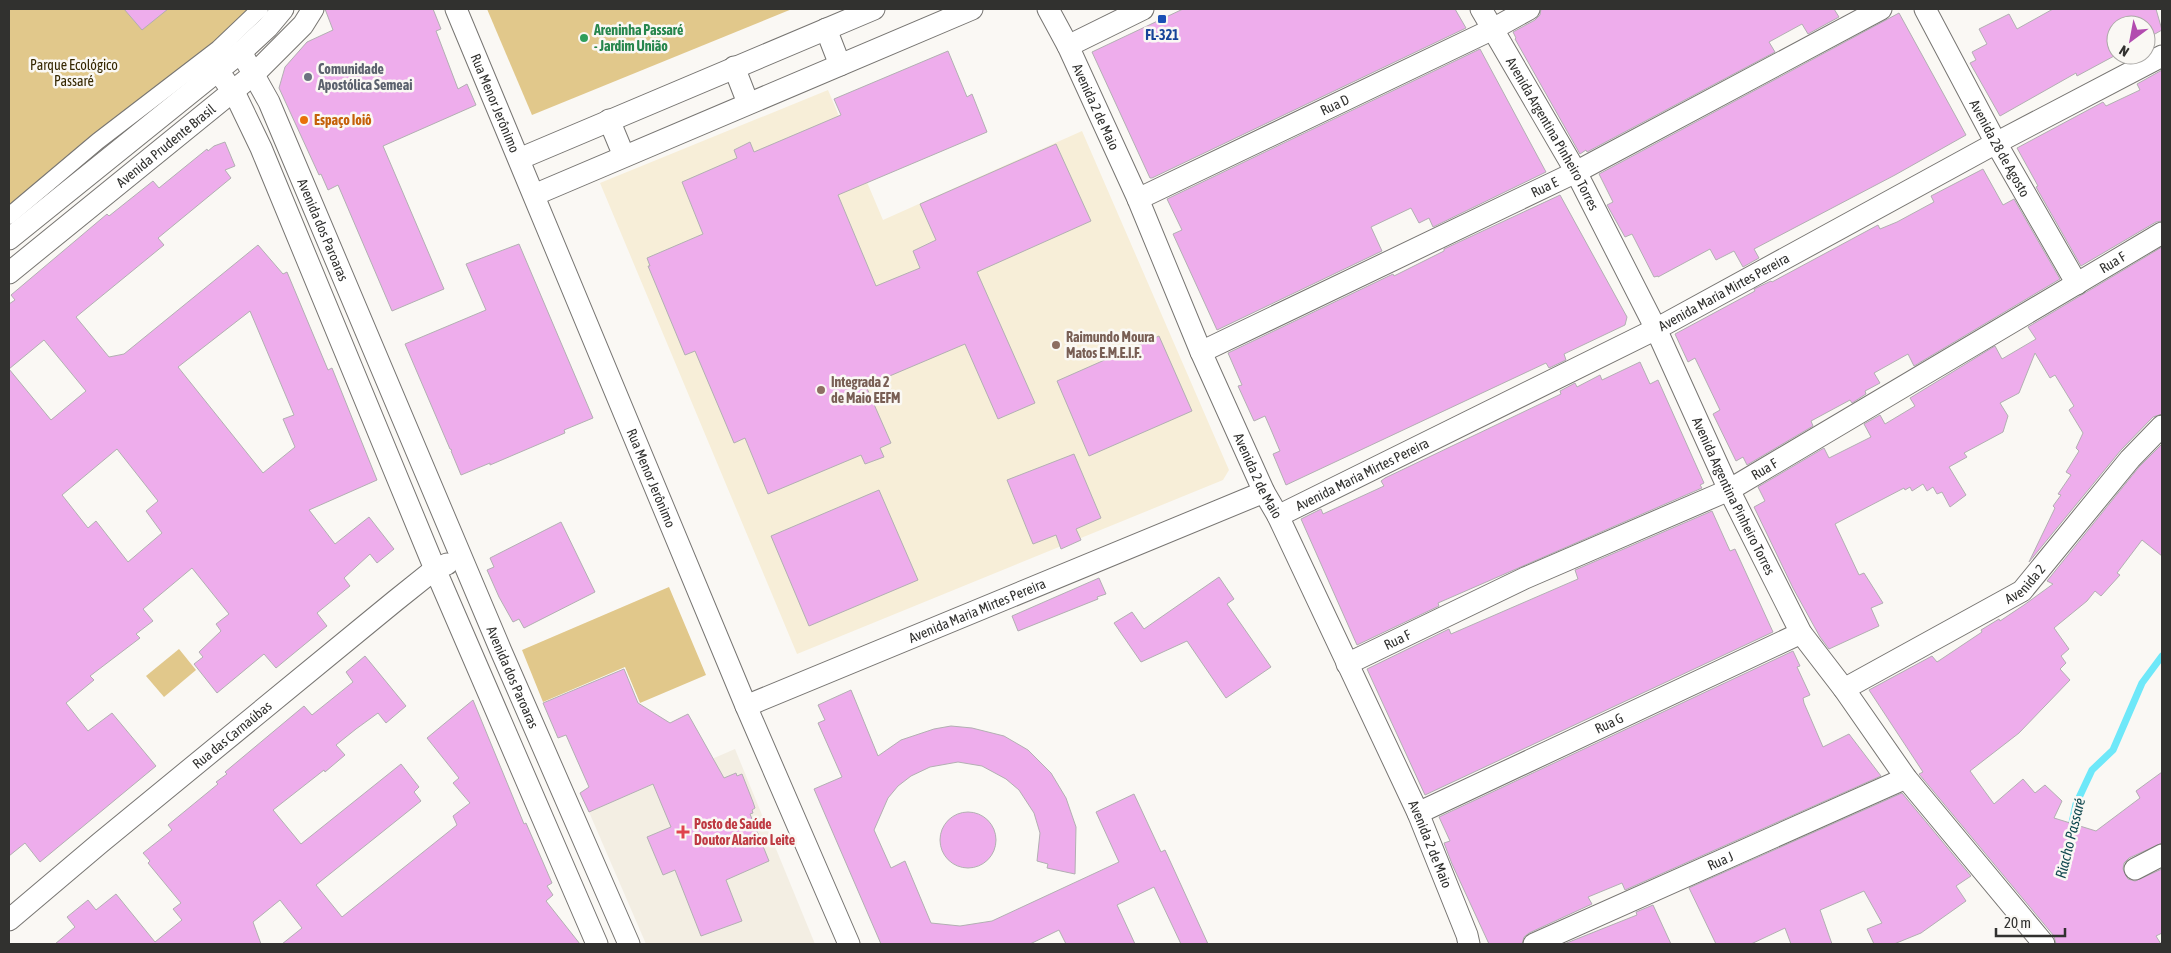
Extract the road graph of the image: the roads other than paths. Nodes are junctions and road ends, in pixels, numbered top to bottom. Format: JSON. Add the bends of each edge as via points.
{"nodes":[{"id":1,"x":260,"y":9,"type":"edge"},
{"id":2,"x":283,"y":9,"type":"edge"},
{"id":3,"x":313,"y":9,"type":"edge"},
{"id":4,"x":456,"y":9,"type":"edge"},
{"id":5,"x":874,"y":9,"type":"edge"},
{"id":6,"x":1048,"y":9,"type":"edge"},
{"id":7,"x":1143,"y":9,"type":"edge"},
{"id":8,"x":1481,"y":9,"type":"edge"},
{"id":9,"x":1529,"y":9,"type":"edge"},
{"id":10,"x":1881,"y":9,"type":"edge"},
{"id":11,"x":1925,"y":9,"type":"edge"},
{"id":12,"x":961,"y":11,"type":"edge"},
{"id":13,"x":826,"y":29,"type":"junction"},
{"id":14,"x":1493,"y":29,"type":"junction"},
{"id":15,"x":1068,"y":46,"type":"junction"},
{"id":16,"x":241,"y":52,"type":"junction"},
{"id":17,"x":2162,"y":56,"type":"edge"},
{"id":18,"x":840,"y":65,"type":"junction"},
{"id":19,"x":734,"y":67,"type":"junction"},
{"id":20,"x":218,"y":71,"type":"junction"},
{"id":21,"x":254,"y":74,"type":"junction"},
{"id":22,"x":233,"y":92,"type":"junction"},
{"id":23,"x":748,"y":104,"type":"junction"},
{"id":24,"x":609,"y":120,"type":"junction"},
{"id":25,"x":1996,"y":143,"type":"junction"},
{"id":26,"x":624,"y":156,"type":"junction"},
{"id":27,"x":519,"y":159,"type":"junction"},
{"id":28,"x":1576,"y":172,"type":"junction"},
{"id":29,"x":534,"y":195,"type":"junction"},
{"id":30,"x":1138,"y":199,"type":"junction"},
{"id":31,"x":9,"y":216,"type":"edge"},
{"id":32,"x":2162,"y":233,"type":"edge"},
{"id":33,"x":9,"y":239,"type":"edge"},
{"id":34,"x":9,"y":273,"type":"edge"},
{"id":35,"x":2077,"y":284,"type":"junction"},
{"id":36,"x":1656,"y":329,"type":"junction"},
{"id":37,"x":1200,"y":352,"type":"junction"},
{"id":38,"x":399,"y":411,"type":"junction"},
{"id":39,"x":374,"y":421,"type":"junction"},
{"id":40,"x":2162,"y":426,"type":"edge"},
{"id":41,"x":1728,"y":490,"type":"junction"},
{"id":42,"x":1264,"y":492,"type":"junction"},
{"id":43,"x":1278,"y":516,"type":"junction"},
{"id":44,"x":462,"y":558,"type":"junction"},
{"id":45,"x":435,"y":569,"type":"junction"},
{"id":46,"x":1801,"y":633,"type":"junction"},
{"id":47,"x":1347,"y":664,"type":"junction"},
{"id":48,"x":1844,"y":689,"type":"junction"},
{"id":49,"x":746,"y":706,"type":"junction"},
{"id":50,"x":1906,"y":778,"type":"junction"},
{"id":51,"x":1418,"y":813,"type":"junction"},
{"id":52,"x":2162,"y":854,"type":"edge"},
{"id":53,"x":2135,"y":869,"type":"dead end"},
{"id":54,"x":9,"y":920,"type":"edge"},
{"id":55,"x":597,"y":944,"type":"edge"},
{"id":56,"x":629,"y":944,"type":"edge"},
{"id":57,"x":849,"y":944,"type":"edge"},
{"id":58,"x":1469,"y":944,"type":"edge"},
{"id":59,"x":1534,"y":944,"type":"edge"},
{"id":60,"x":2044,"y":944,"type":"edge"}],
"edges":[{"from":1,"to":31,"type":"street","via":[[218,49]]},
{"from":2,"to":16,"type":"street","name":"Avenida Prudente Brasil"},
{"from":3,"to":21,"type":"street","name":"Avenida Prudente Brasil","via":[[303,25]]},
{"from":4,"to":27,"type":"street","name":"Rua Menor Jerônimo"},
{"from":5,"to":13,"type":"street"},
{"from":6,"to":15,"type":"street","name":"Avenida 2 de Maio"},
{"from":7,"to":15,"type":"street"},
{"from":8,"to":14,"type":"street","name":"Avenida Argentina Pinheiro Torres"},
{"from":9,"to":14,"type":"street","name":"Rua D"},
{"from":10,"to":28,"type":"street","name":"Rua E"},
{"from":11,"to":25,"type":"street","name":"Avenida 28 de Agosto"},
{"from":12,"to":18,"type":"street"},
{"from":13,"to":18,"type":"street"},
{"from":13,"to":19,"type":"street"},
{"from":14,"to":28,"type":"street","name":"Avenida Argentina Pinheiro Torres"},
{"from":14,"to":30,"type":"street","name":"Rua D"},
{"from":15,"to":30,"type":"street","name":"Avenida 2 de Maio"},
{"from":16,"to":20,"type":"street","name":"Avenida Prudente Brasil"},
{"from":16,"to":21,"type":"street","name":"Avenida dos Paroaras"},
{"from":17,"to":25,"type":"street","name":"Avenida Maria Mirtes Pereira"},
{"from":18,"to":23,"type":"street"},
{"from":19,"to":23,"type":"street"},
{"from":19,"to":24,"type":"street"},
{"from":20,"to":22,"type":"street","name":"Avenida dos Paroaras"},
{"from":20,"to":33,"type":"street","name":"Avenida Prudente Brasil"},
{"from":21,"to":22,"type":"street","name":"Avenida Prudente Brasil"},
{"from":21,"to":38,"type":"street","name":"Avenida dos Paroaras","via":[[269,102]]},
{"from":22,"to":34,"type":"street","name":"Avenida Prudente Brasil"},
{"from":22,"to":39,"type":"street","name":"Avenida dos Paroaras","via":[[261,148]]},
{"from":23,"to":26,"type":"street"},
{"from":24,"to":26,"type":"street"},
{"from":24,"to":27,"type":"street"},
{"from":25,"to":35,"type":"street","name":"Avenida 28 de Agosto"},
{"from":25,"to":36,"type":"street","name":"Avenida Maria Mirtes Pereira"},
{"from":26,"to":29,"type":"street"},
{"from":27,"to":29,"type":"street","name":"Rua Menor Jerônimo"},
{"from":28,"to":36,"type":"street","name":"Avenida Argentina Pinheiro Torres"},
{"from":28,"to":37,"type":"street","name":"Rua E"},
{"from":29,"to":49,"type":"street","name":"Rua Menor Jerônimo"},
{"from":30,"to":37,"type":"street","name":"Avenida 2 de Maio"},
{"from":32,"to":35,"type":"street","name":"Rua F"},
{"from":35,"to":41,"type":"street","name":"Rua F"},
{"from":36,"to":41,"type":"street","name":"Avenida Argentina Pinheiro Torres"},
{"from":36,"to":43,"type":"street","name":"Avenida Maria Mirtes Pereira"},
{"from":37,"to":42,"type":"street","name":"Avenida 2 de Maio"},
{"from":38,"to":39,"type":"street"},
{"from":38,"to":44,"type":"street","name":"Avenida dos Paroaras"},
{"from":39,"to":45,"type":"street","name":"Avenida dos Paroaras"},
{"from":40,"to":48,"type":"street","name":"Avenida 2","via":[[2124,465],[2022,591]]},
{"from":41,"to":46,"type":"street","name":"Avenida Argentina Pinheiro Torres"},
{"from":41,"to":47,"type":"street","name":"Rua F","via":[[1525,578]]},
{"from":42,"to":43,"type":"street","name":"Avenida 2 de Maio"},
{"from":42,"to":49,"type":"street","name":"Avenida Maria Mirtes Pereira"},
{"from":43,"to":47,"type":"street","name":"Avenida 2 de Maio"},
{"from":44,"to":45,"type":"street","name":"Rua das Carnaúbas"},
{"from":44,"to":56,"type":"street","name":"Avenida dos Paroaras"},
{"from":45,"to":54,"type":"street","name":"Rua das Carnaúbas"},
{"from":45,"to":55,"type":"street","name":"Avenida dos Paroaras"},
{"from":46,"to":48,"type":"street","name":"Avenida Argentina Pinheiro Torres"},
{"from":46,"to":51,"type":"street","name":"Rua G"},
{"from":47,"to":51,"type":"street","name":"Avenida 2 de Maio"},
{"from":48,"to":50,"type":"street","name":"Avenida Argentina Pinheiro Torres"},
{"from":49,"to":57,"type":"street","name":"Rua Menor Jerônimo"},
{"from":50,"to":59,"type":"street","name":"Rua J"},
{"from":50,"to":60,"type":"street","name":"Avenida Argentina Pinheiro Torres"},
{"from":51,"to":58,"type":"street","name":"Avenida 2 de Maio"},
{"from":52,"to":53,"type":"street"}]}
